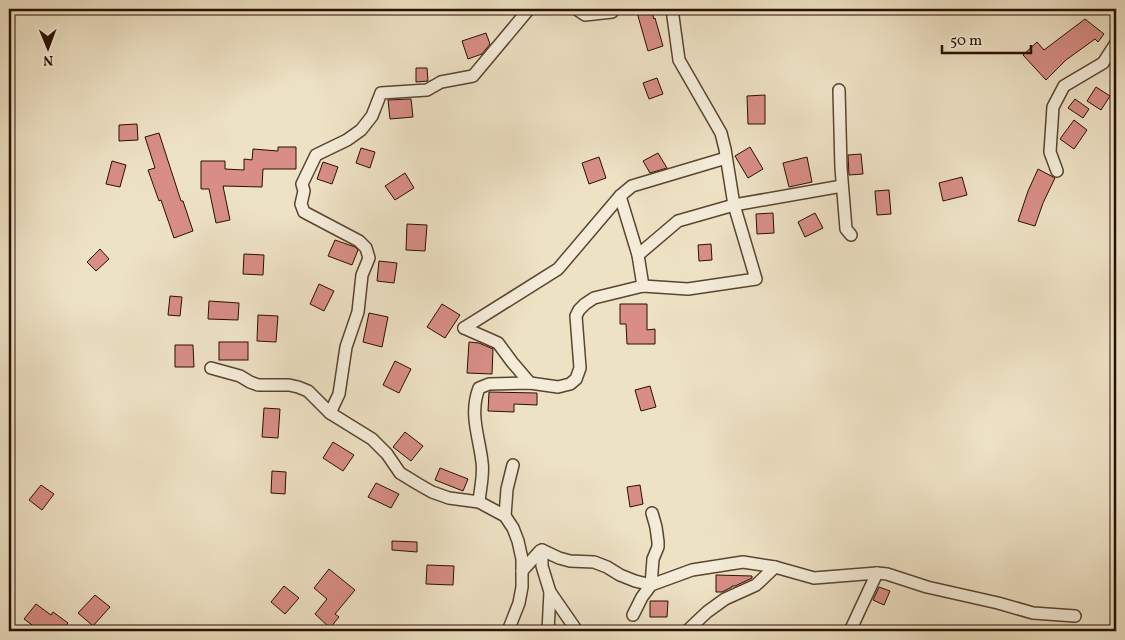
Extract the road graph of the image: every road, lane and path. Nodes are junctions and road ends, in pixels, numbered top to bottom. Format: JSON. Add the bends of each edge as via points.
{"nodes":[{"id":1,"x":529,"y":9,"type":"edge"},
{"id":2,"x":576,"y":9,"type":"edge"},
{"id":3,"x":613,"y":9,"type":"edge"},
{"id":4,"x":672,"y":9,"type":"edge"},
{"id":5,"x":1116,"y":42,"type":"edge"},
{"id":6,"x":839,"y":90,"type":"dead end"},
{"id":7,"x":726,"y":158,"type":"junction"},
{"id":8,"x":1057,"y":171,"type":"dead end"},
{"id":9,"x":842,"y":186,"type":"junction"},
{"id":10,"x":620,"y":196,"type":"junction"},
{"id":11,"x":734,"y":205,"type":"junction"},
{"id":12,"x":851,"y":235,"type":"dead end"},
{"id":13,"x":638,"y":255,"type":"junction"},
{"id":14,"x":643,"y":286,"type":"junction"},
{"id":15,"x":211,"y":368,"type":"dead end"},
{"id":16,"x":530,"y":383,"type":"junction"},
{"id":17,"x":330,"y":413,"type":"junction"},
{"id":18,"x":513,"y":465,"type":"dead end"},
{"id":19,"x":479,"y":502,"type":"junction"},
{"id":20,"x":652,"y":513,"type":"dead end"},
{"id":21,"x":505,"y":516,"type":"junction"},
{"id":22,"x":542,"y":550,"type":"junction"},
{"id":23,"x":775,"y":568,"type":"junction"},
{"id":24,"x":522,"y":571,"type":"junction"},
{"id":25,"x":878,"y":573,"type":"junction"},
{"id":26,"x":651,"y":585,"type":"junction"},
{"id":27,"x":550,"y":592,"type":"junction"},
{"id":28,"x":633,"y":614,"type":"dead end"},
{"id":29,"x":1075,"y":616,"type":"dead end"},
{"id":30,"x":508,"y":631,"type":"edge"},
{"id":31,"x":548,"y":631,"type":"edge"},
{"id":32,"x":577,"y":631,"type":"edge"},
{"id":33,"x":686,"y":631,"type":"edge"},
{"id":34,"x":850,"y":631,"type":"edge"}],
"edges":[{"from":1,"to":17,"type":"street","via":[[472,76],[441,82],[427,90],[381,93],[372,116],[361,130],[316,154],[302,184],[304,212],[359,241],[369,258],[362,275],[358,312],[346,347],[340,394]]},
{"from":2,"to":3,"type":"street","via":[[585,15],[612,12]]},
{"from":4,"to":7,"type":"street","via":[[679,60],[720,134]]},
{"from":5,"to":8,"type":"street","via":[[1103,62],[1064,86],[1053,107],[1050,152]]},
{"from":6,"to":9,"type":"street"},
{"from":7,"to":10,"type":"street","via":[[632,186]]},
{"from":7,"to":11,"type":"street"},
{"from":9,"to":11,"type":"street"},
{"from":9,"to":12,"type":"street","via":[[846,228]]},
{"from":10,"to":13,"type":"street"},
{"from":10,"to":16,"type":"street","via":[[558,269],[464,328],[498,343]]},
{"from":11,"to":13,"type":"street","via":[[678,221]]},
{"from":11,"to":14,"type":"street","via":[[756,279],[688,289]]},
{"from":13,"to":14,"type":"street"},
{"from":14,"to":16,"type":"street","via":[[594,298],[579,310],[576,316],[580,368],[576,379],[558,387]]},
{"from":15,"to":17,"type":"street","via":[[258,385],[298,387],[308,391]]},
{"from":16,"to":19,"type":"street","via":[[489,384],[479,388],[474,412],[482,465]]},
{"from":17,"to":19,"type":"street","via":[[372,439],[388,454],[400,473],[418,484],[449,498]]},
{"from":18,"to":21,"type":"street"},
{"from":19,"to":21,"type":"street"},
{"from":20,"to":26,"type":"street","via":[[658,547],[653,559]]},
{"from":21,"to":24,"type":"street","via":[[518,541]]},
{"from":22,"to":24,"type":"street"},
{"from":22,"to":26,"type":"street","via":[[570,561],[594,562]]},
{"from":22,"to":27,"type":"street","via":[[544,574]]},
{"from":23,"to":25,"type":"street","via":[[814,578]]},
{"from":23,"to":26,"type":"street","via":[[743,562],[692,570]]},
{"from":23,"to":33,"type":"street","via":[[756,585],[725,600]]},
{"from":24,"to":30,"type":"street","via":[[520,603]]},
{"from":25,"to":29,"type":"street","via":[[1033,613]]},
{"from":25,"to":34,"type":"street"},
{"from":26,"to":28,"type":"street"},
{"from":27,"to":31,"type":"street"},
{"from":27,"to":32,"type":"street"}]}
